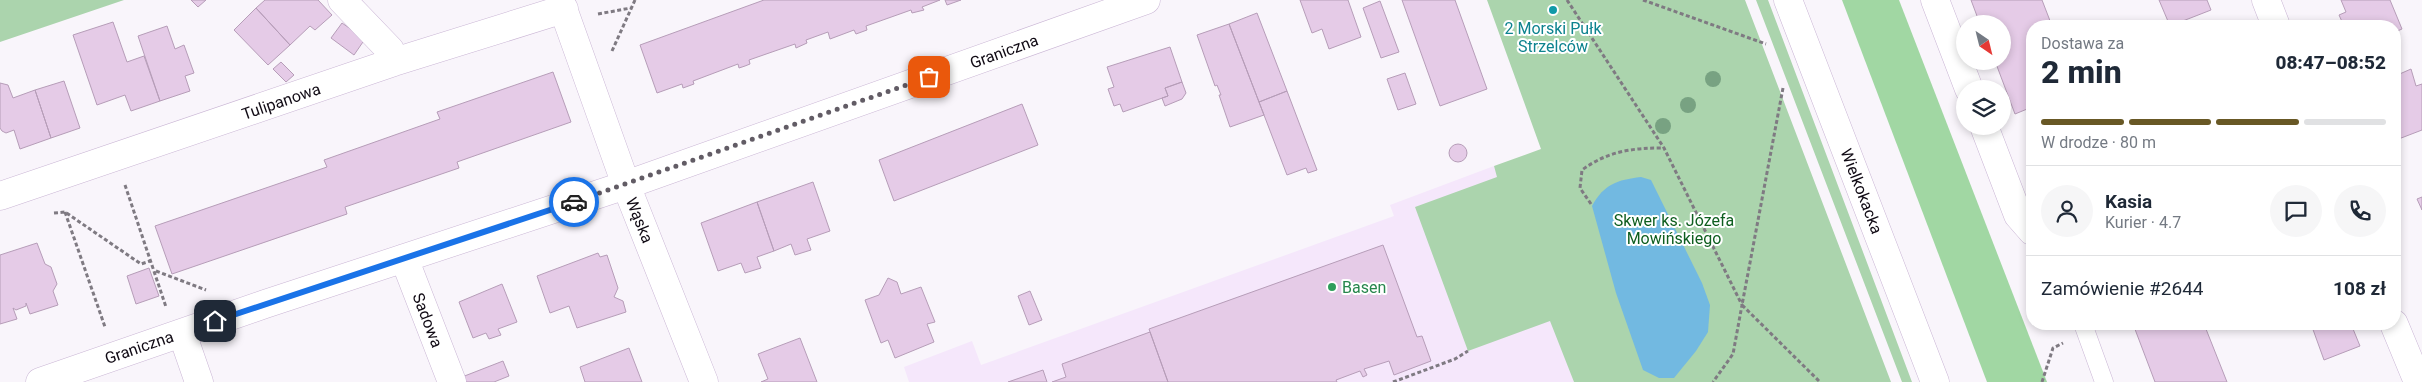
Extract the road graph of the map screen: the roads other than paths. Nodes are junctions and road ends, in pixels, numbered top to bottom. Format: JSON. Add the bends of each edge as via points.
{"nodes":[{"id":1,"x":342,"y":0,"type":"edge"},
{"id":2,"x":1146,"y":0,"type":"edge"},
{"id":3,"x":1788,"y":0,"type":"edge"},
{"id":4,"x":1935,"y":0,"type":"edge"},
{"id":5,"x":2266,"y":0,"type":"edge"},
{"id":6,"x":562,"y":5,"type":"edge"},
{"id":7,"x":2274,"y":20,"type":"edge"},
{"id":8,"x":394,"y":62,"type":"junction"},
{"id":9,"x":1966,"y":80,"type":"edge"},
{"id":10,"x":1987,"y":135,"type":"edge"},
{"id":11,"x":626,"y":185,"type":"junction"},
{"id":12,"x":0,"y":196,"type":"edge"},
{"id":13,"x":2026,"y":224,"type":"edge"},
{"id":14,"x":404,"y":258,"type":"junction"},
{"id":15,"x":2085,"y":330,"type":"edge"},
{"id":16,"x":2396,"y":330,"type":"edge"},
{"id":17,"x":182,"y":333,"type":"junction"},
{"id":18,"x":40,"y":382,"type":"edge"},
{"id":19,"x":199,"y":382,"type":"edge"},
{"id":20,"x":452,"y":382,"type":"edge"},
{"id":21,"x":704,"y":382,"type":"edge"},
{"id":22,"x":1935,"y":382,"type":"edge"},
{"id":23,"x":2104,"y":382,"type":"edge"},
{"id":24,"x":2418,"y":382,"type":"edge"}],
"edges":[{"from":1,"to":8,"type":"street","via":[[390,50]]},
{"from":2,"to":11,"type":"street","name":"Graniczna"},
{"from":3,"to":22,"type":"street","name":"Wielkokacka"},
{"from":4,"to":9,"type":"street"},
{"from":5,"to":7,"type":"street"},
{"from":6,"to":8,"type":"street","name":"Tulipanowa"},
{"from":6,"to":11,"type":"street","name":"Wąska"},
{"from":8,"to":12,"type":"street","name":"Tulipanowa"},
{"from":10,"to":13,"type":"street","via":[[2018,215]]},
{"from":11,"to":14,"type":"street","name":"Graniczna"},
{"from":11,"to":21,"type":"street","name":"Wąska"},
{"from":14,"to":17,"type":"street","name":"Graniczna"},
{"from":14,"to":20,"type":"street","name":"Sadowa"},
{"from":15,"to":23,"type":"lane"},
{"from":16,"to":24,"type":"street"},
{"from":17,"to":18,"type":"street","name":"Graniczna"},
{"from":17,"to":19,"type":"street"}]}
